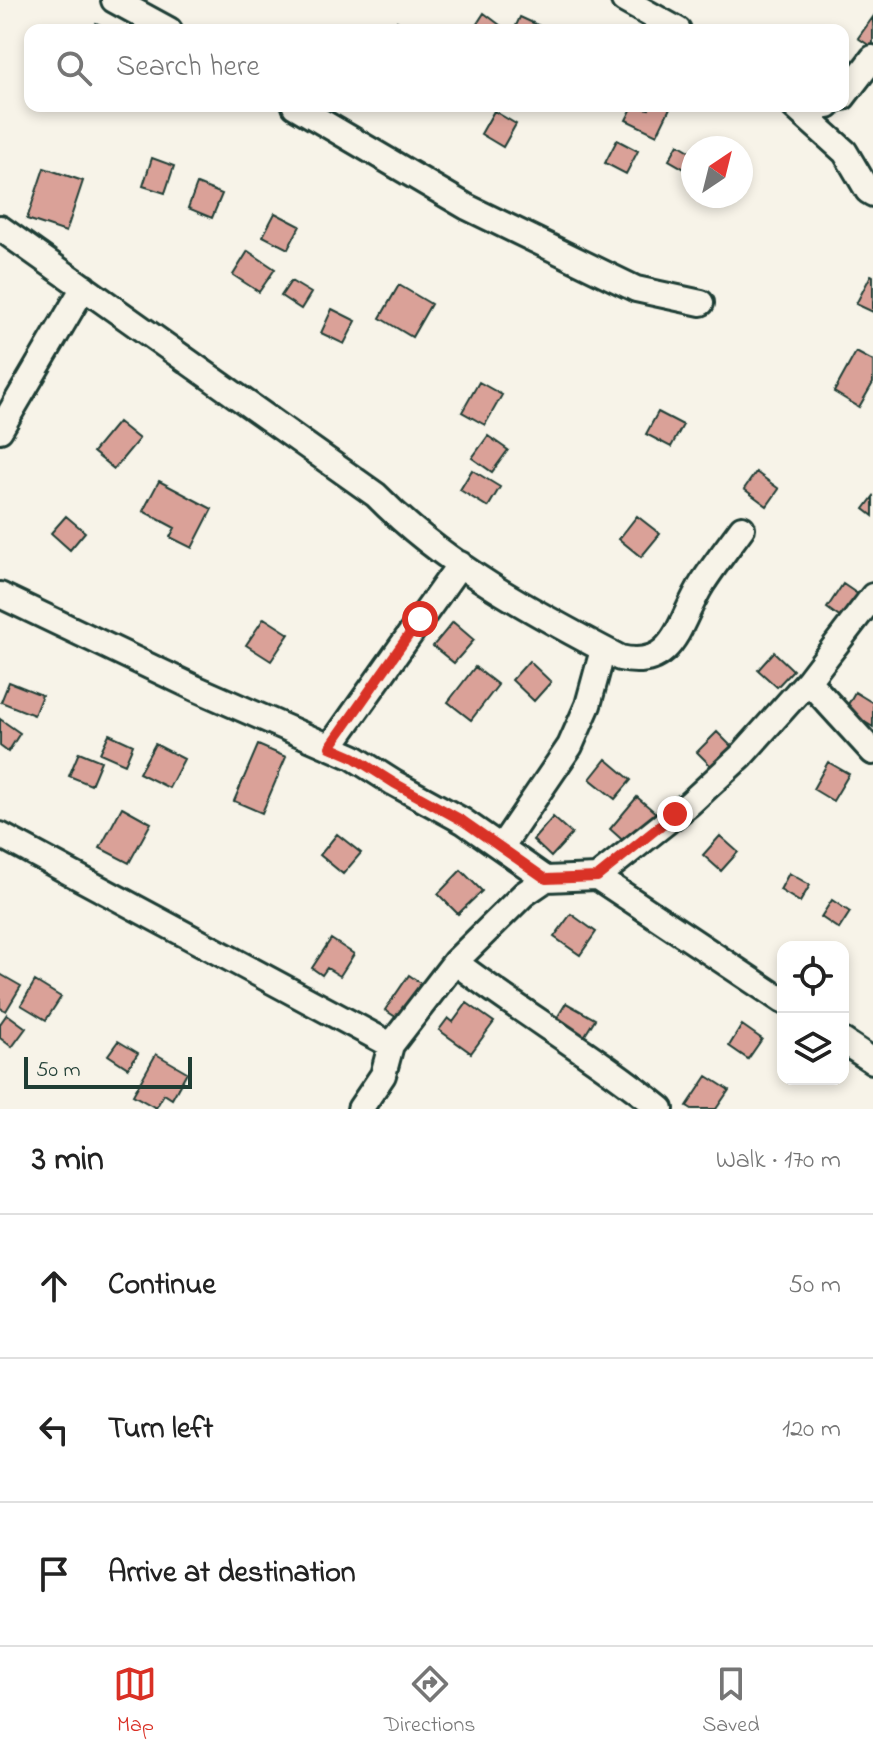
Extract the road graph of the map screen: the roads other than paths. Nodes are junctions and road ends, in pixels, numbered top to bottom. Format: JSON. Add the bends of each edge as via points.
{"nodes":[{"id":1,"x":114,"y":0,"type":"edge"},
{"id":2,"x":624,"y":0,"type":"edge"},
{"id":3,"x":158,"y":24,"type":"edge"},
{"id":4,"x":667,"y":24,"type":"edge"},
{"id":5,"x":873,"y":58,"type":"edge"},
{"id":6,"x":849,"y":89,"type":"edge"},
{"id":7,"x":305,"y":112,"type":"edge"},
{"id":8,"x":803,"y":112,"type":"edge"},
{"id":9,"x":873,"y":194,"type":"edge"},
{"id":10,"x":0,"y":228,"type":"edge"},
{"id":11,"x":84,"y":287,"type":"junction"},
{"id":12,"x":701,"y":303,"type":"dead end"},
{"id":13,"x":0,"y":430,"type":"edge"},
{"id":14,"x":742,"y":528,"type":"dead end"},
{"id":15,"x":460,"y":564,"type":"junction"},
{"id":16,"x":0,"y":595,"type":"edge"},
{"id":17,"x":873,"y":596,"type":"edge"},
{"id":18,"x":603,"y":650,"type":"junction"},
{"id":19,"x":808,"y":681,"type":"junction"},
{"id":20,"x":330,"y":747,"type":"junction"},
{"id":21,"x":873,"y":752,"type":"edge"},
{"id":22,"x":0,"y":835,"type":"edge"},
{"id":23,"x":502,"y":846,"type":"junction"},
{"id":24,"x":597,"y":877,"type":"junction"},
{"id":25,"x":546,"y":879,"type":"junction"},
{"id":26,"x":455,"y":962,"type":"junction"},
{"id":27,"x":777,"y":997,"type":"edge"},
{"id":28,"x":391,"y":1045,"type":"junction"},
{"id":29,"x":849,"y":1045,"type":"edge"},
{"id":30,"x":873,"y":1061,"type":"edge"},
{"id":31,"x":360,"y":1109,"type":"edge"},
{"id":32,"x":661,"y":1109,"type":"edge"}],
"edges":[{"from":1,"to":3,"type":"street"},
{"from":2,"to":4,"type":"street"},
{"from":5,"to":6,"type":"street"},
{"from":7,"to":12,"type":"street","via":[[467,207],[636,289]]},
{"from":8,"to":9,"type":"street","via":[[845,152]]},
{"from":10,"to":11,"type":"street"},
{"from":11,"to":13,"type":"street"},
{"from":11,"to":15,"type":"street","via":[[376,495],[425,541]]},
{"from":14,"to":18,"type":"street","via":[[662,652],[636,662]]},
{"from":15,"to":18,"type":"street"},
{"from":15,"to":20,"type":"street"},
{"from":16,"to":20,"type":"street"},
{"from":17,"to":19,"type":"street"},
{"from":18,"to":23,"type":"street","via":[[570,746]]},
{"from":19,"to":21,"type":"street"},
{"from":19,"to":24,"type":"street","via":[[741,756]]},
{"from":20,"to":23,"type":"street"},
{"from":22,"to":28,"type":"street"},
{"from":23,"to":25,"type":"street"},
{"from":24,"to":25,"type":"street"},
{"from":24,"to":27,"type":"street"},
{"from":25,"to":26,"type":"street"},
{"from":26,"to":28,"type":"street"},
{"from":26,"to":32,"type":"street"},
{"from":28,"to":31,"type":"street","via":[[383,1075]]},
{"from":29,"to":30,"type":"street"}]}
